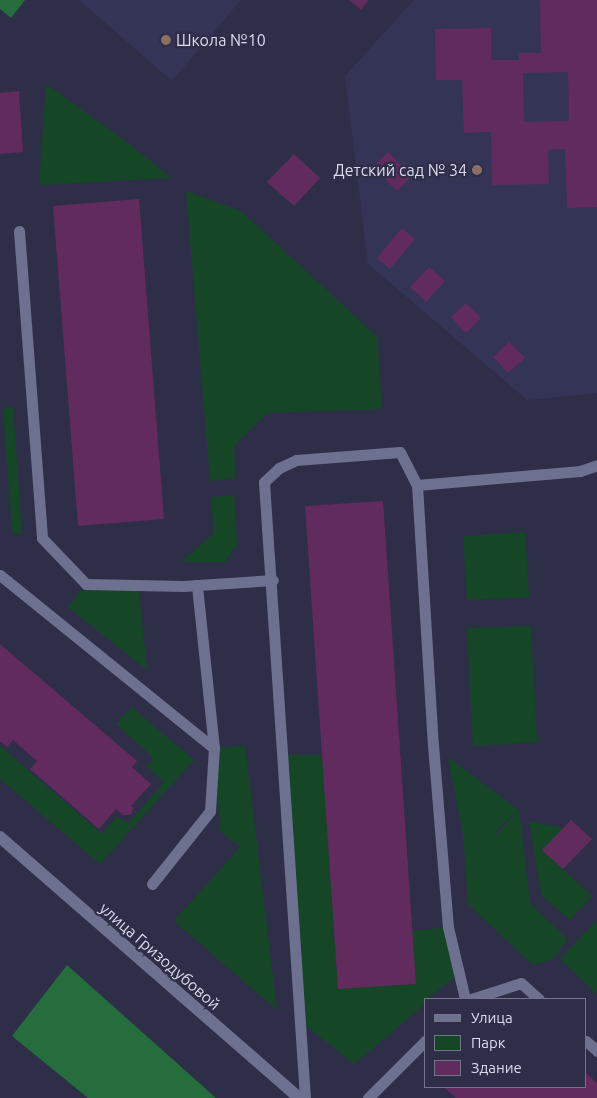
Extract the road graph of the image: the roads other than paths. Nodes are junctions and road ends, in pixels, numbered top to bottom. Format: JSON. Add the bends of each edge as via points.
{"nodes":[{"id":1,"x":19,"y":231,"type":"dead end"},
{"id":2,"x":597,"y":465,"type":"edge"},
{"id":3,"x":417,"y":485,"type":"junction"},
{"id":4,"x":0,"y":575,"type":"edge"},
{"id":5,"x":272,"y":580,"type":"junction"},
{"id":6,"x":197,"y":584,"type":"junction"},
{"id":7,"x":214,"y":748,"type":"junction"},
{"id":8,"x":0,"y":838,"type":"edge"},
{"id":9,"x":152,"y":884,"type":"dead end"},
{"id":10,"x":465,"y":998,"type":"edge"},
{"id":11,"x":473,"y":998,"type":"edge"},
{"id":12,"x":538,"y":998,"type":"edge"},
{"id":13,"x":587,"y":1041,"type":"edge"},
{"id":14,"x":424,"y":1042,"type":"edge"},
{"id":15,"x":597,"y":1050,"type":"edge"},
{"id":16,"x":299,"y":1098,"type":"edge"},
{"id":17,"x":306,"y":1098,"type":"edge"},
{"id":18,"x":368,"y":1098,"type":"edge"}],
"edges":[{"from":1,"to":6,"type":"lane","via":[[42,538],[86,584]]},
{"from":2,"to":3,"type":"lane","via":[[580,471]]},
{"from":3,"to":5,"type":"lane","via":[[400,452],[296,460],[279,468],[264,482]]},
{"from":3,"to":10,"type":"lane","via":[[448,927]]},
{"from":4,"to":7,"type":"lane"},
{"from":5,"to":6,"type":"lane"},
{"from":5,"to":17,"type":"lane"},
{"from":6,"to":7,"type":"lane"},
{"from":7,"to":9,"type":"lane","via":[[210,811]]},
{"from":8,"to":16,"type":"street","name":"улица Гризодубовой"},
{"from":11,"to":12,"type":"lane","via":[[521,983]]},
{"from":13,"to":15,"type":"lane"},
{"from":14,"to":18,"type":"lane"}]}
